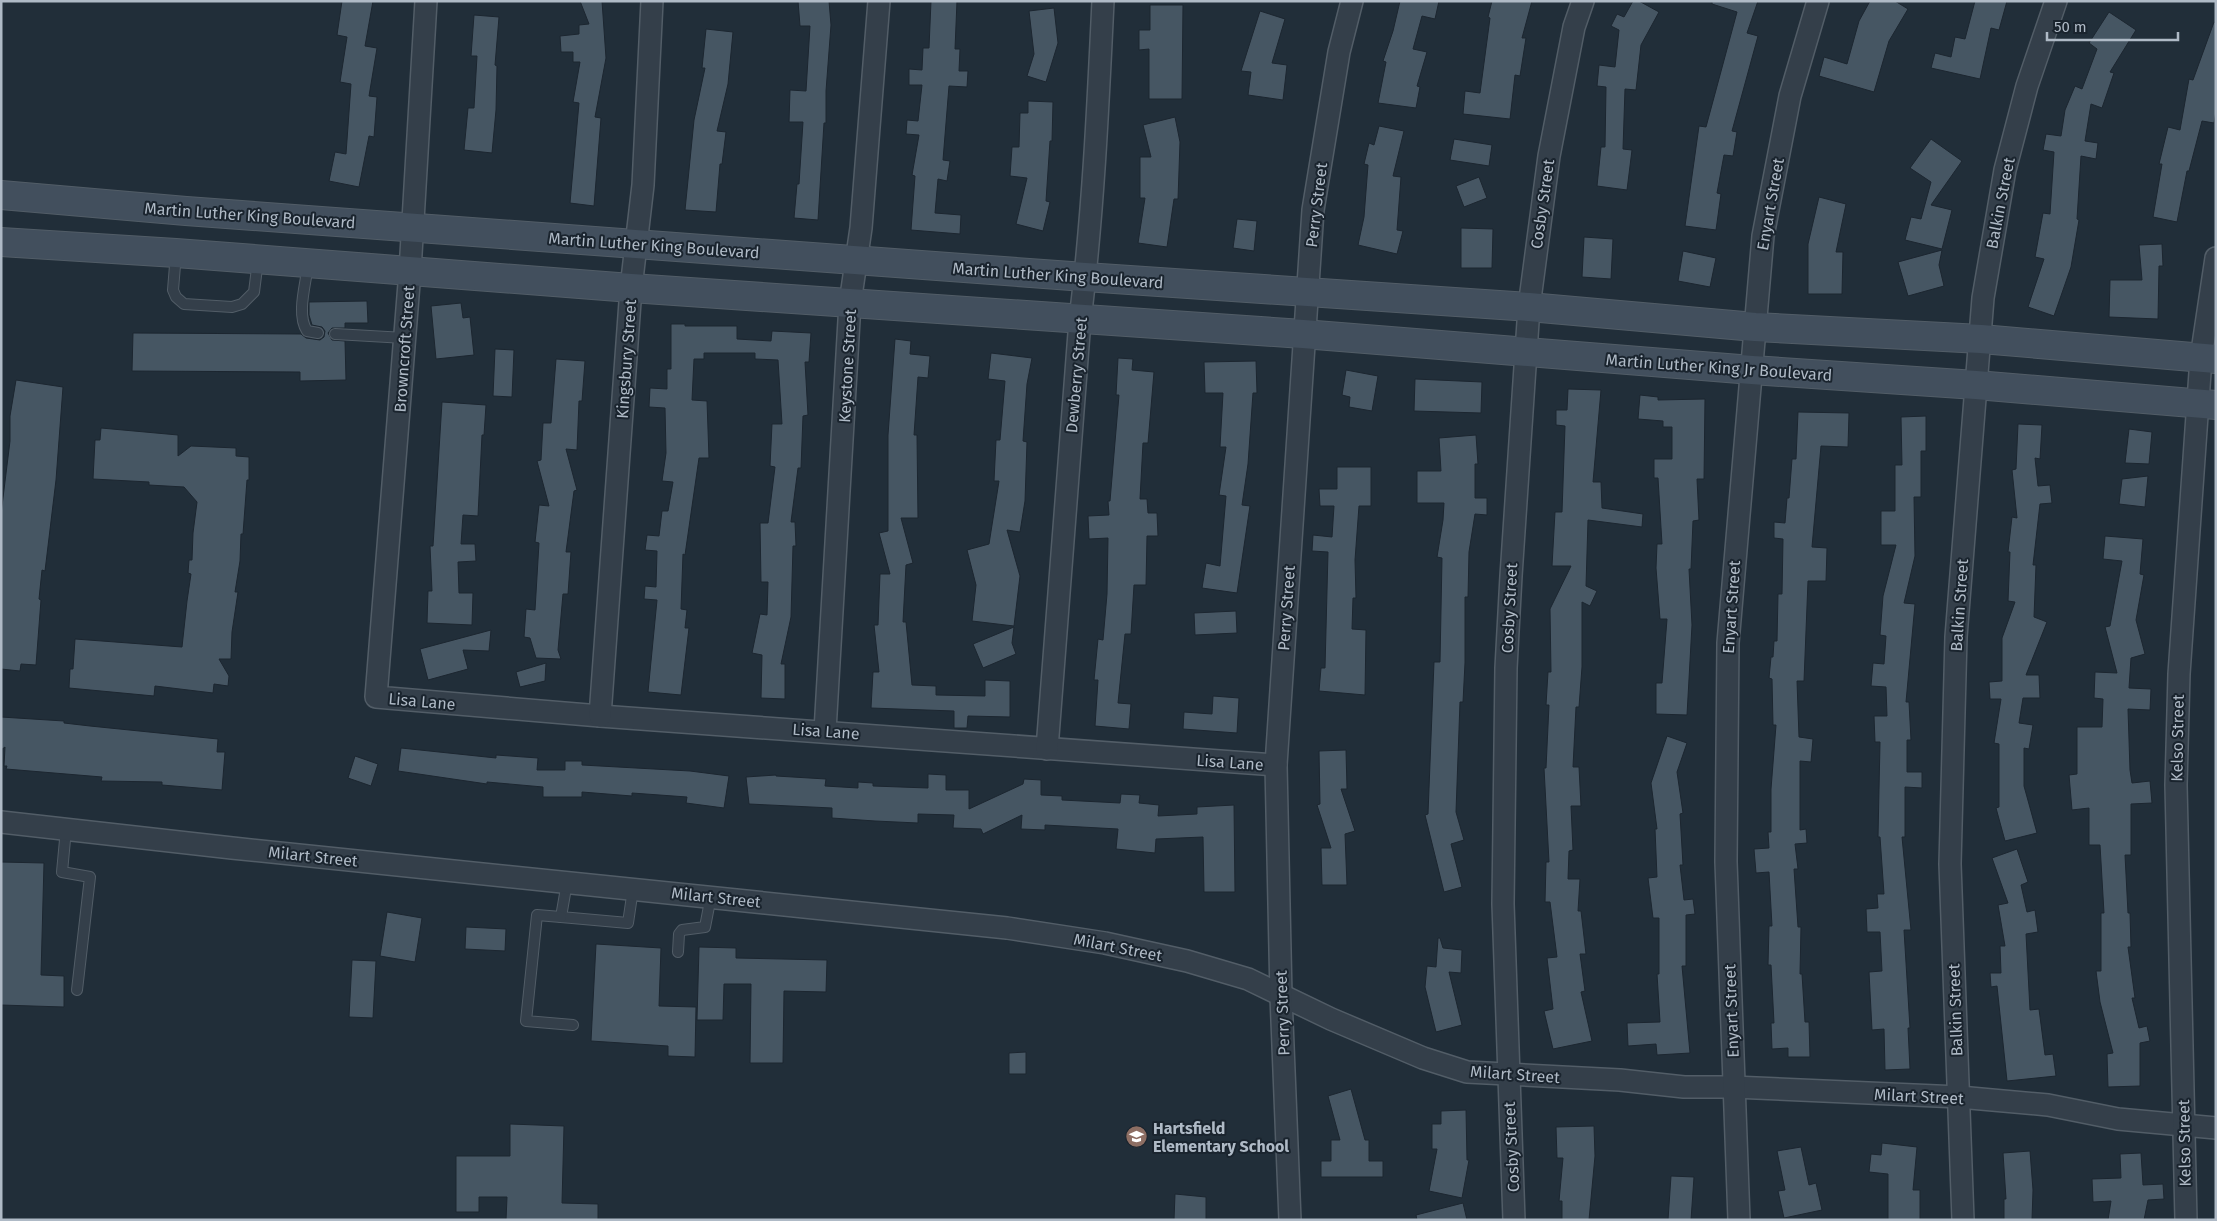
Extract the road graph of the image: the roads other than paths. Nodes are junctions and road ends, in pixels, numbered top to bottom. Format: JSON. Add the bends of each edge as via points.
{"nodes":[{"id":1,"x":426,"y":1,"type":"edge"},
{"id":2,"x":652,"y":1,"type":"edge"},
{"id":3,"x":880,"y":1,"type":"edge"},
{"id":4,"x":1103,"y":1,"type":"edge"},
{"id":5,"x":1352,"y":1,"type":"edge"},
{"id":6,"x":1583,"y":1,"type":"edge"},
{"id":7,"x":1818,"y":1,"type":"edge"},
{"id":8,"x":2056,"y":1,"type":"edge"},
{"id":9,"x":2,"y":202,"type":"edge"},
{"id":10,"x":186,"y":211,"type":"junction"},
{"id":11,"x":411,"y":227,"type":"junction"},
{"id":12,"x":1,"y":242,"type":"edge"},
{"id":13,"x":636,"y":243,"type":"junction"},
{"id":14,"x":181,"y":253,"type":"junction"},
{"id":15,"x":2216,"y":258,"type":"edge"},
{"id":16,"x":258,"y":259,"type":"junction"},
{"id":17,"x":857,"y":260,"type":"junction"},
{"id":18,"x":309,"y":263,"type":"junction"},
{"id":19,"x":410,"y":271,"type":"junction"},
{"id":20,"x":1085,"y":277,"type":"junction"},
{"id":21,"x":631,"y":288,"type":"junction"},
{"id":22,"x":1307,"y":292,"type":"junction"},
{"id":23,"x":850,"y":303,"type":"junction"},
{"id":24,"x":1529,"y":308,"type":"junction"},
{"id":25,"x":1080,"y":320,"type":"junction"},
{"id":26,"x":1755,"y":327,"type":"junction"},
{"id":27,"x":318,"y":333,"type":"dead end"},
{"id":28,"x":335,"y":334,"type":"dead end"},
{"id":29,"x":1303,"y":334,"type":"junction"},
{"id":30,"x":405,"y":338,"type":"junction"},
{"id":31,"x":1981,"y":340,"type":"junction"},
{"id":32,"x":1524,"y":353,"type":"junction"},
{"id":33,"x":2208,"y":358,"type":"edge"},
{"id":34,"x":1752,"y":370,"type":"junction"},
{"id":35,"x":1976,"y":385,"type":"junction"},
{"id":36,"x":2206,"y":404,"type":"edge"},
{"id":37,"x":376,"y":697,"type":"joint"},
{"id":38,"x":600,"y":716,"type":"junction"},
{"id":39,"x":825,"y":731,"type":"junction"},
{"id":40,"x":1047,"y":749,"type":"junction"},
{"id":41,"x":1276,"y":765,"type":"junction"},
{"id":42,"x":1,"y":822,"type":"edge"},
{"id":43,"x":66,"y":829,"type":"junction"},
{"id":44,"x":567,"y":882,"type":"junction"},
{"id":45,"x":633,"y":888,"type":"junction"},
{"id":46,"x":711,"y":896,"type":"junction"},
{"id":47,"x":560,"y":918,"type":"junction"},
{"id":48,"x":678,"y":952,"type":"dead end"},
{"id":49,"x":76,"y":990,"type":"dead end"},
{"id":50,"x":1281,"y":996,"type":"junction"},
{"id":51,"x":573,"y":1025,"type":"dead end"},
{"id":52,"x":1508,"y":1075,"type":"junction"},
{"id":53,"x":1733,"y":1087,"type":"junction"},
{"id":54,"x":1959,"y":1097,"type":"junction"},
{"id":55,"x":2184,"y":1126,"type":"junction"},
{"id":56,"x":2216,"y":1128,"type":"edge"},
{"id":57,"x":1290,"y":1220,"type":"edge"},
{"id":58,"x":1514,"y":1220,"type":"edge"},
{"id":59,"x":1738,"y":1220,"type":"edge"},
{"id":60,"x":1964,"y":1220,"type":"edge"},
{"id":61,"x":2186,"y":1220,"type":"edge"}],
"edges":[{"from":1,"to":11,"type":"street","name":"Browncroft Street"},
{"from":2,"to":13,"type":"street","name":"Kingsbury Street","via":[[643,185]]},
{"from":3,"to":17,"type":"street","name":"Keystone Street"},
{"from":4,"to":20,"type":"street","name":"Dewberry Street"},
{"from":5,"to":22,"type":"street","name":"Perry Street","via":[[1339,52],[1313,210]]},
{"from":6,"to":24,"type":"street","name":"Cosby Street","via":[[1574,27],[1549,156]]},
{"from":7,"to":26,"type":"street","name":"Enyart Street","via":[[1790,96],[1763,236]]},
{"from":8,"to":31,"type":"street","name":"Balkin Street","via":[[2027,86],[2005,170],[1983,298]]},
{"from":9,"to":10,"type":"main road","name":"Martin Luther King Boulevard"},
{"from":10,"to":11,"type":"main road","name":"Martin Luther King Boulevard"},
{"from":10,"to":14,"type":"main road"},
{"from":11,"to":13,"type":"main road","name":"Martin Luther King Boulevard"},
{"from":11,"to":19,"type":"street","name":"Browncroft Street"},
{"from":12,"to":14,"type":"main road"},
{"from":13,"to":17,"type":"main road","name":"Martin Luther King Boulevard"},
{"from":13,"to":21,"type":"street","name":"Kingsbury Street"},
{"from":14,"to":16,"type":"main road"},
{"from":14,"to":16,"type":"lane","via":[[173,290],[176,298],[184,304],[232,307],[242,304],[254,292]]},
{"from":15,"to":33,"type":"street","name":"Kelso Street"},
{"from":16,"to":18,"type":"main road"},
{"from":17,"to":20,"type":"main road","name":"Martin Luther King Boulevard"},
{"from":17,"to":23,"type":"street","name":"Keystone Street"},
{"from":18,"to":19,"type":"main road"},
{"from":18,"to":27,"type":"lane","via":[[303,325],[307,331]]},
{"from":19,"to":21,"type":"main road"},
{"from":19,"to":30,"type":"street","name":"Browncroft Street"},
{"from":20,"to":22,"type":"main road","name":"Martin Luther King Boulevard"},
{"from":20,"to":25,"type":"street","name":"Dewberry Street"},
{"from":21,"to":23,"type":"main road"},
{"from":21,"to":38,"type":"street","name":"Kingsbury Street"},
{"from":22,"to":24,"type":"main road"},
{"from":22,"to":29,"type":"street","name":"Perry Street"},
{"from":23,"to":25,"type":"main road"},
{"from":23,"to":39,"type":"street","name":"Keystone Street"},
{"from":24,"to":26,"type":"main road"},
{"from":24,"to":32,"type":"street","name":"Cosby Street"},
{"from":25,"to":29,"type":"main road","name":"Martin Luther King Jr Boulevard"},
{"from":25,"to":40,"type":"street","name":"Dewberry Street"},
{"from":26,"to":31,"type":"main road"},
{"from":26,"to":34,"type":"street","name":"Enyart Street"},
{"from":28,"to":30,"type":"lane"},
{"from":29,"to":32,"type":"main road","name":"Martin Luther King Jr Boulevard"},
{"from":29,"to":41,"type":"street","name":"Perry Street"},
{"from":30,"to":37,"type":"street","name":"Browncroft Street"},
{"from":31,"to":33,"type":"main road"},
{"from":31,"to":35,"type":"street","name":"Balkin Street"},
{"from":32,"to":34,"type":"main road","name":"Martin Luther King Jr Boulevard"},
{"from":32,"to":52,"type":"street","name":"Cosby Street","via":[[1506,668],[1503,904]]},
{"from":33,"to":36,"type":"street","name":"Kelso Street"},
{"from":34,"to":35,"type":"main road","name":"Martin Luther King Jr Boulevard"},
{"from":34,"to":53,"type":"street","name":"Enyart Street","via":[[1728,644],[1726,862]]},
{"from":35,"to":36,"type":"main road","name":"Martin Luther King Jr Boulevard"},
{"from":35,"to":54,"type":"street","name":"Balkin Street","via":[[1956,637],[1950,864]]},
{"from":36,"to":55,"type":"street","name":"Kelso Street","via":[[2179,674],[2176,785]]},
{"from":37,"to":38,"type":"street","name":"Lisa Lane"},
{"from":38,"to":39,"type":"street","name":"Lisa Lane"},
{"from":39,"to":40,"type":"street","name":"Lisa Lane"},
{"from":40,"to":41,"type":"street","name":"Lisa Lane"},
{"from":41,"to":50,"type":"street","name":"Perry Street"},
{"from":42,"to":43,"type":"street","name":"Milart Street"},
{"from":43,"to":44,"type":"street","name":"Milart Street"},
{"from":43,"to":49,"type":"lane","via":[[62,872],[90,877]]},
{"from":44,"to":45,"type":"street","name":"Milart Street"},
{"from":44,"to":47,"type":"lane"},
{"from":45,"to":46,"type":"street","name":"Milart Street"},
{"from":45,"to":47,"type":"lane","via":[[628,924]]},
{"from":46,"to":48,"type":"lane","via":[[705,927],[682,930]]},
{"from":46,"to":50,"type":"street","name":"Milart Street","via":[[1007,928],[1105,943],[1187,961],[1248,979]]},
{"from":47,"to":51,"type":"lane","via":[[537,915],[526,1021]]},
{"from":50,"to":52,"type":"street","name":"Milart Street","via":[[1442,1065],[1468,1072]]},
{"from":50,"to":57,"type":"street","name":"Perry Street"},
{"from":52,"to":53,"type":"street","name":"Milart Street","via":[[1620,1080],[1684,1087]]},
{"from":52,"to":58,"type":"street","name":"Cosby Street"},
{"from":53,"to":54,"type":"street","name":"Milart Street"},
{"from":53,"to":59,"type":"street","name":"Enyart Street"},
{"from":54,"to":55,"type":"street","name":"Milart Street","via":[[2048,1105],[2118,1119]]},
{"from":54,"to":60,"type":"street","name":"Balkin Street"},
{"from":55,"to":56,"type":"street","name":"Milart Street"},
{"from":55,"to":61,"type":"street","name":"Kelso Street"}]}
